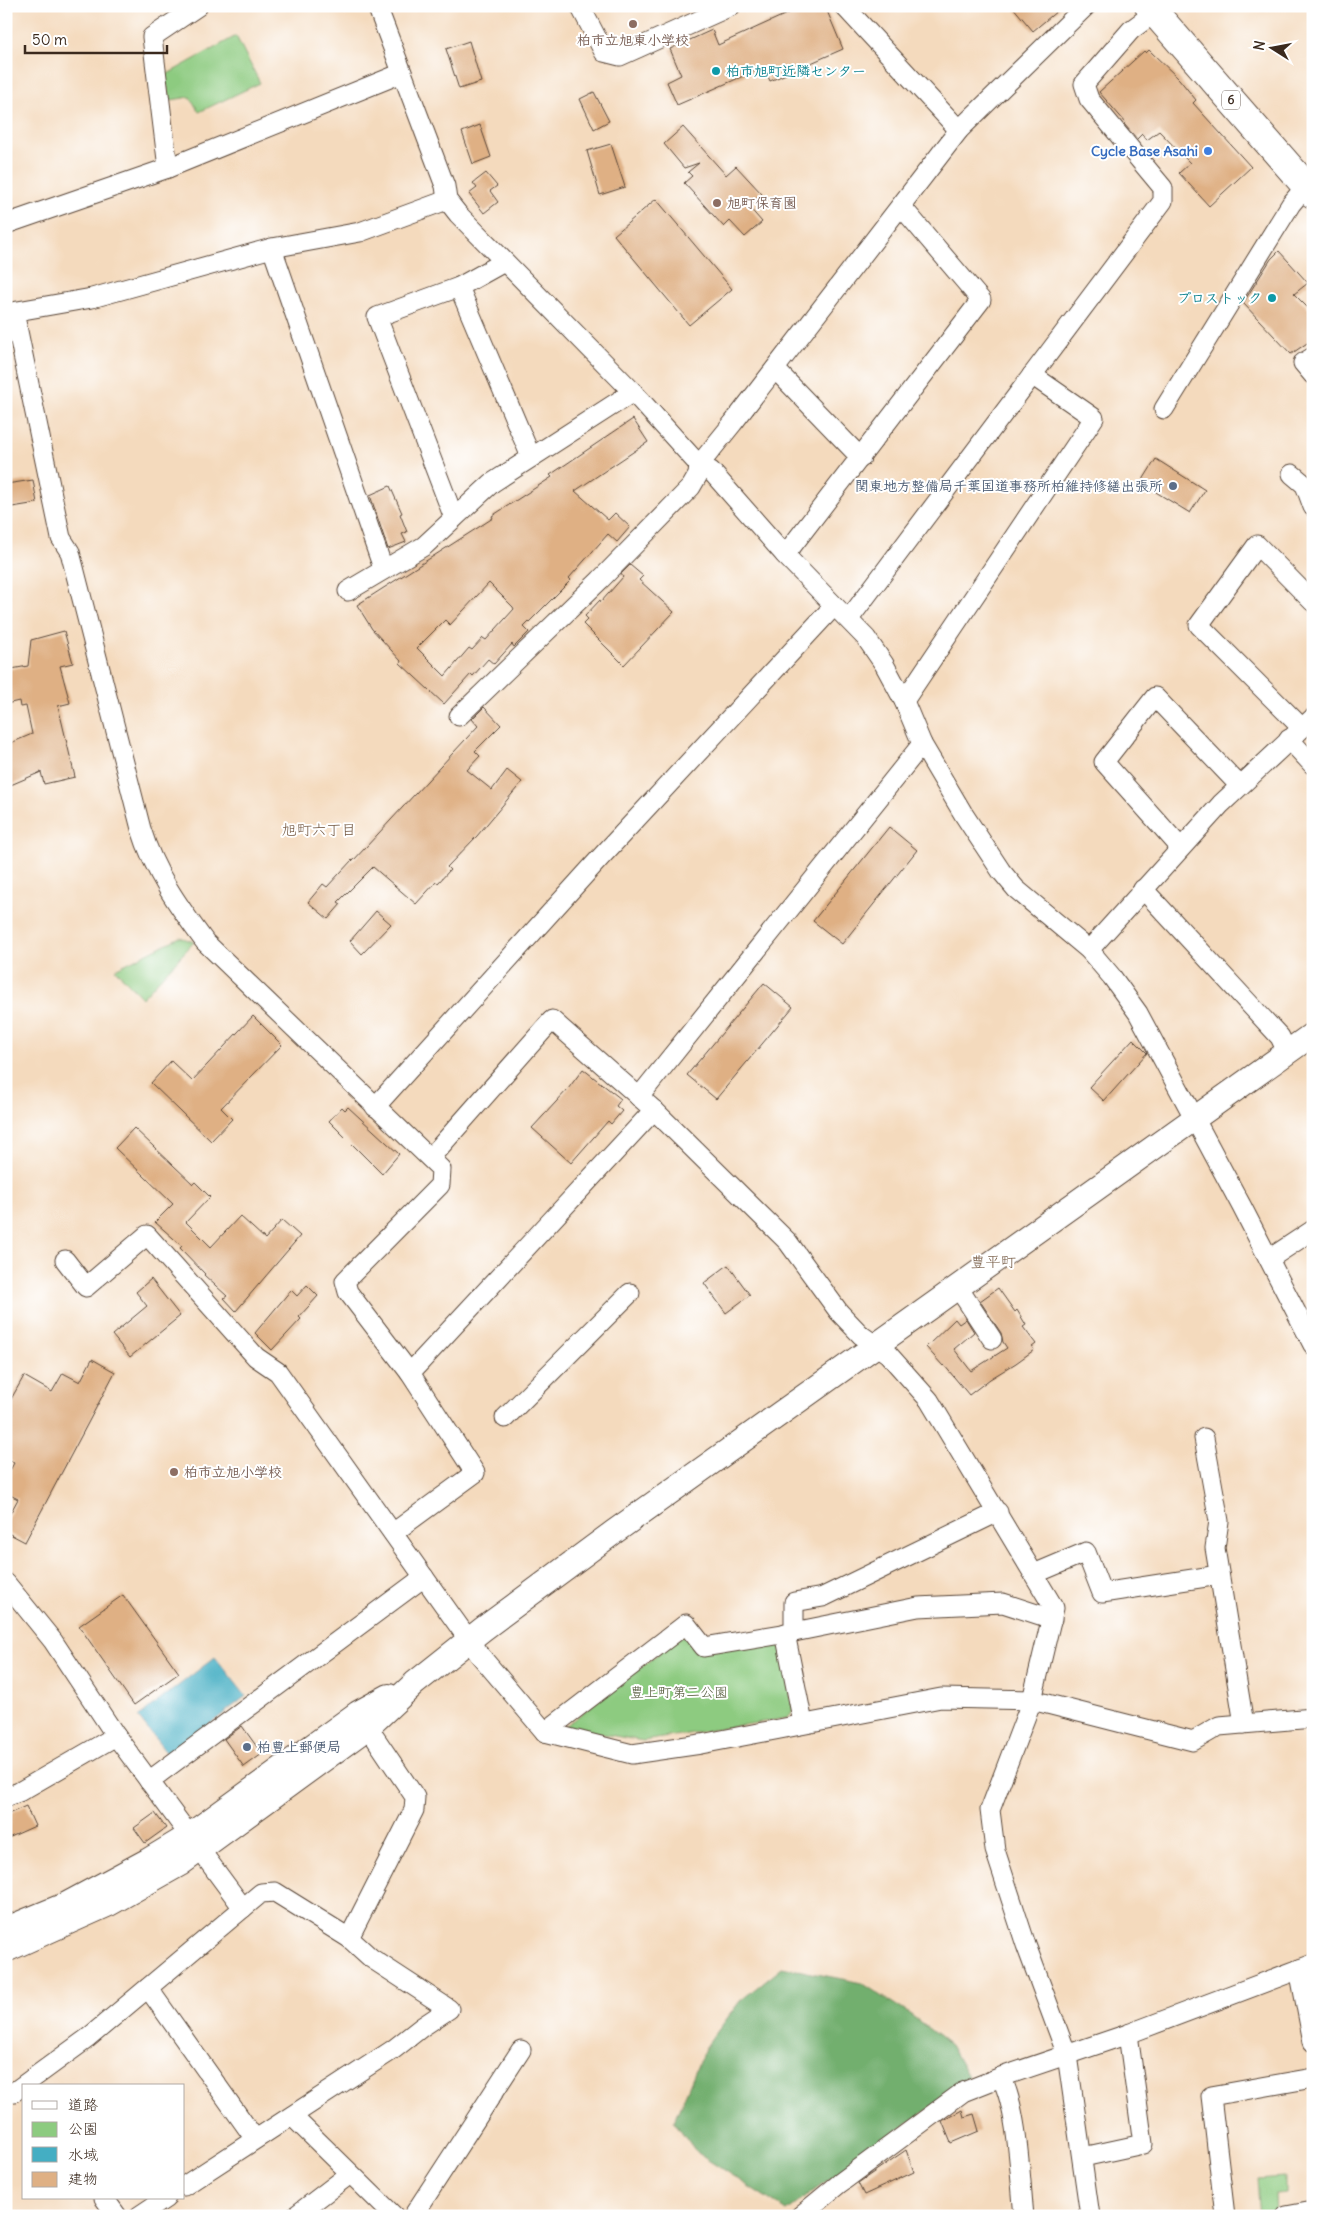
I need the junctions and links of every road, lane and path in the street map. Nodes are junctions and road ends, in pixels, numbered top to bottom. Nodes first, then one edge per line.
1 (198, 6) edge
2 (377, 6) edge
3 (580, 6) edge
4 (731, 6) edge
5 (844, 6) edge
6 (1086, 6) edge
7 (1152, 9) edge
8 (402, 73) junction
9 (959, 130) junction
10 (168, 168) junction
11 (1309, 190) edge
12 (447, 200) junction
13 (901, 206) junction
14 (6, 224) edge
15 (272, 248) junction
16 (504, 262) junction
17 (459, 287) junction
18 (10, 312) edge
19 (1313, 357) edge
20 (775, 369) junction
21 (1032, 375) junction
22 (1313, 375) edge
23 (633, 392) junction
24 (1164, 409) dead end
25 (531, 457) junction
26 (861, 458) junction
27 (699, 465) junction
28 (1292, 474) dead end
29 (1313, 507) edge
30 (454, 518) junction
31 (785, 555) junction
32 (383, 568) junction
33 (348, 590) dead end
34 (1313, 602) edge
35 (834, 606) junction
36 (849, 619) junction
37 (904, 701) junction
38 (459, 716) dead end
39 (1301, 728) edge
40 (922, 744) junction
41 (1313, 765) edge
42 (1239, 785) junction
43 (1180, 847) junction
44 (1143, 889) junction
45 (1089, 950) junction
46 (1313, 1034) edge
47 (1287, 1052) junction
48 (639, 1097) junction
49 (375, 1107) junction
50 (654, 1110) junction
51 (1193, 1119) junction
52 (430, 1158) junction
53 (1313, 1230) edge
54 (1269, 1259) junction
55 (65, 1260) dead end
56 (957, 1286) junction
57 (630, 1293) dead end
58 (992, 1339) dead end
59 (876, 1345) junction
60 (1313, 1345) edge
61 (410, 1372) junction
62 (505, 1418) dead end
63 (1204, 1438) dead end
64 (998, 1512) junction
65 (393, 1533) junction
66 (1034, 1574) junction
67 (1219, 1575) junction
68 (424, 1577) junction
69 (6, 1583) edge
70 (1052, 1619) junction
71 (790, 1633) junction
72 (470, 1641) junction
73 (1032, 1700) junction
74 (1313, 1718) edge
75 (363, 1720) junction
76 (803, 1723) junction
77 (1244, 1724) junction
78 (545, 1732) junction
79 (116, 1736) junction
80 (149, 1781) junction
81 (6, 1797) edge
82 (195, 1842) junction
83 (243, 1908) junction
84 (6, 1929) edge
85 (349, 1938) junction
86 (6, 1950) edge
87 (1306, 1967) edge
88 (148, 1988) junction
89 (1128, 2034) junction
90 (1313, 2042) edge
91 (521, 2050) dead end
92 (1067, 2054) junction
93 (1001, 2077) junction
94 (1313, 2078) edge
95 (25, 2084) edge
96 (292, 2116) junction
97 (255, 2139) junction
98 (1083, 2157) junction
99 (350, 2174) junction
100 (185, 2185) edge
101 (105, 2200) edge
102 (163, 2200) edge
103 (1313, 2212) edge
104 (117, 2216) edge
105 (139, 2216) edge
106 (295, 2216) edge
107 (394, 2216) edge
108 (413, 2216) edge
109 (800, 2216) edge
110 (1024, 2216) edge
111 (1090, 2216) edge
112 (1225, 2216) edge
113 (1286, 2216) edge

1 - 10 street
2 - 8 street
3 - 4 street
5 - 9 street
6 - 9 street
7 - 11 highway, 6
7 - 21 street
8 - 10 street
8 - 12 street
9 - 13 street
10 - 14 street
11 - 24 street
12 - 15 street
12 - 16 street
13 - 20 street
13 - 26 street
15 - 18 street
15 - 32 street
16 - 17 street
16 - 23 street
17 - 25 street
17 - 30 street
18 - 49 street
19 - 22 street
20 - 26 street
20 - 27 street
21 - 36 street
21 - 37 street
23 - 25 street
23 - 27 street
25 - 30 street
26 - 31 street
27 - 31 street
27 - 38 street
28 - 29 street
30 - 32 street
31 - 35 street
32 - 33 street
34 - 39 street
35 - 36 street
35 - 49 street
36 - 37 street
37 - 40 street
39 - 41 street
39 - 42 street
40 - 45 street
40 - 48 street
42 - 43 street
42 - 43 street
43 - 44 street
44 - 45 street
44 - 47 street
45 - 51 street
46 - 47 street
47 - 51 street
48 - 50 street
48 - 52 street
49 - 52 street
50 - 59 street
50 - 61 street
51 - 54 street
51 - 56 street
52 - 61 street
53 - 54 street
54 - 60 street
55 - 65 street
56 - 58 street
56 - 59 street
57 - 62 street
59 - 64 street
59 - 72 street
61 - 65 street
63 - 67 street
64 - 66 street
64 - 71 street
65 - 68 street
66 - 67 street
66 - 70 street
67 - 77 street
68 - 72 street
68 - 80 street
69 - 79 street
70 - 71 street
70 - 73 street
71 - 76 street
71 - 78 street
72 - 75 street
72 - 78 street
73 - 76 street
73 - 77 street
73 - 92 street
74 - 77 street
75 - 82 street
75 - 85 street
76 - 78 street
79 - 80 street
79 - 81 street
80 - 82 street
82 - 83 street
82 - 84 street
82 - 86 street
83 - 85 street
83 - 88 street
85 - 96 street
87 - 89 street
87 - 90 street
88 - 95 street
88 - 97 street
89 - 92 street
89 - 98 street
91 - 108 street
92 - 93 street
92 - 98 street
93 - 109 street
93 - 110 street
94 - 112 street
96 - 97 street
96 - 99 street
97 - 100 street
98 - 111 street
99 - 106 street
99 - 107 street
101 - 104 street
102 - 105 street
103 - 113 street

